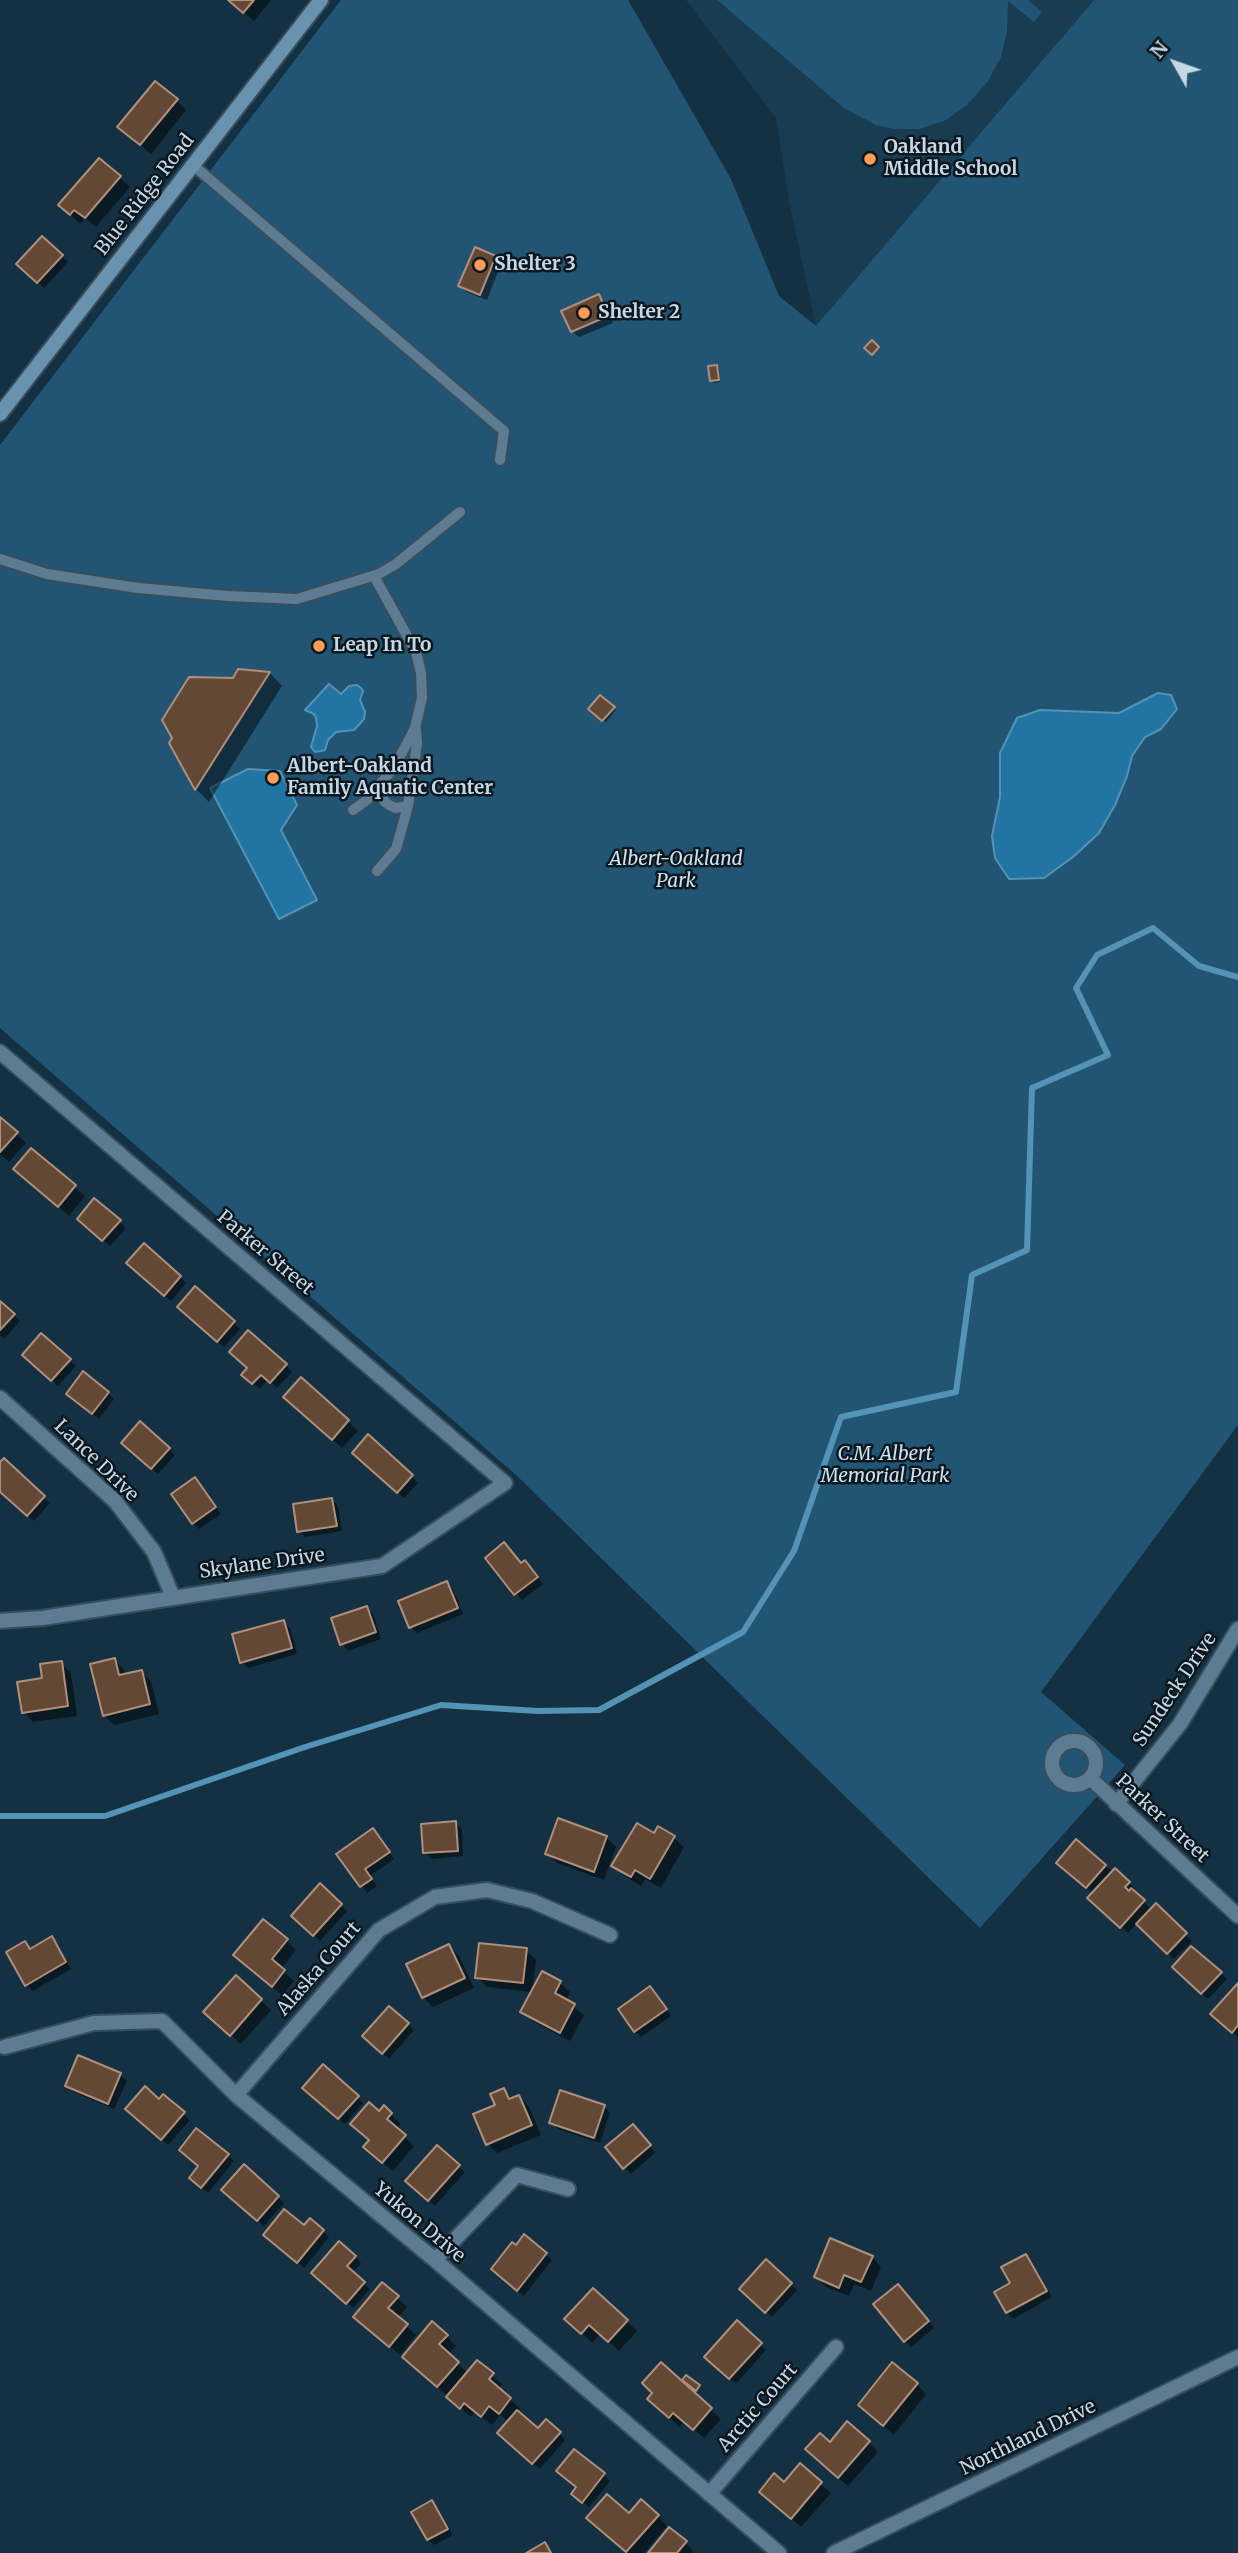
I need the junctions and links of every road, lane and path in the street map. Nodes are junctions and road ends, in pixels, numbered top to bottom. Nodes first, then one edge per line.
1 (321, 0) edge
2 (193, 165) junction
3 (0, 414) edge
4 (500, 460) dead end
5 (460, 512) dead end
6 (0, 559) edge
7 (374, 576) junction
8 (415, 728) junction
9 (376, 789) junction
10 (408, 806) junction
11 (353, 810) dead end
12 (377, 871) dead end
13 (0, 1052) edge
14 (0, 1398) edge
15 (505, 1483) joint
16 (173, 1597) junction
17 (0, 1621) edge
18 (1238, 1629) edge
19 (1090, 1778) dead end
20 (1116, 1804) junction
21 (1238, 1916) edge
22 (610, 1935) dead end
23 (4, 2047) dead end
24 (236, 2095) junction
25 (568, 2189) dead end
26 (435, 2260) junction
27 (836, 2347) dead end
28 (1238, 2357) edge
29 (709, 2494) junction
30 (779, 2553) edge
31 (834, 2553) edge

1 - 2 street, Blue Ridge Road
2 - 3 street, Blue Ridge Road
2 - 4 lane
5 - 7 lane
6 - 7 lane
7 - 8 lane
8 - 9 lane
8 - 10 lane
9 - 10 lane
9 - 11 lane
10 - 12 lane
13 - 15 street, Parker Street
14 - 16 street, Lance Drive
15 - 16 street, Skylane Drive
16 - 17 street, Skylane Drive
18 - 20 street, Sundeck Drive
19 - 20 street, Parker Street
20 - 21 street, Parker Street
22 - 24 street, Alaska Court
23 - 24 street, Yukon Drive
24 - 26 street, Yukon Drive
25 - 26 street
26 - 29 street, Yukon Drive
27 - 29 street, Arctic Court
28 - 31 street, Northland Drive
29 - 30 street, Yukon Drive

